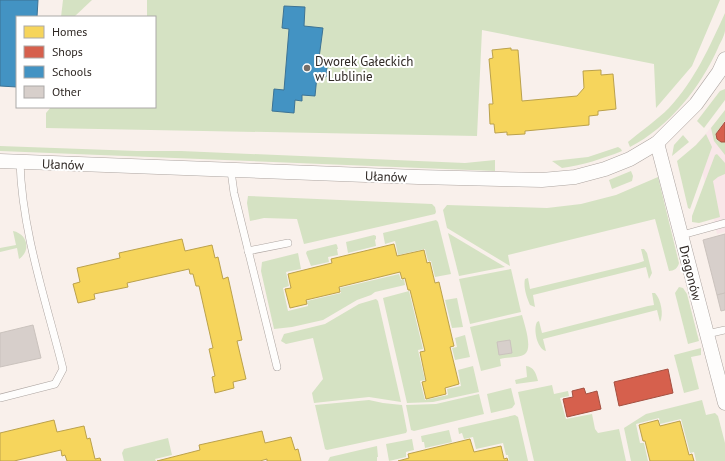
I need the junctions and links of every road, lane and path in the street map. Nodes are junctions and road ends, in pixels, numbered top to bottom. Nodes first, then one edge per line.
1 (723, 68) edge
2 (658, 143) junction
3 (0, 161) edge
4 (20, 162) junction
5 (231, 171) junction
6 (725, 223) edge
7 (682, 235) junction
8 (288, 243) dead end
9 (248, 251) junction
10 (725, 330) edge
11 (707, 334) junction
12 (277, 367) dead end
13 (0, 398) edge
14 (725, 403) edge

1 - 2 street, Ułanów
2 - 5 street, Ułanów
2 - 7 street, Dragonów
3 - 4 street, Ułanów
4 - 5 street, Ułanów
4 - 13 lane
5 - 9 lane
6 - 7 lane
7 - 11 street, Dragonów
8 - 9 lane
9 - 12 lane
10 - 11 lane
11 - 14 street, Dragonów

